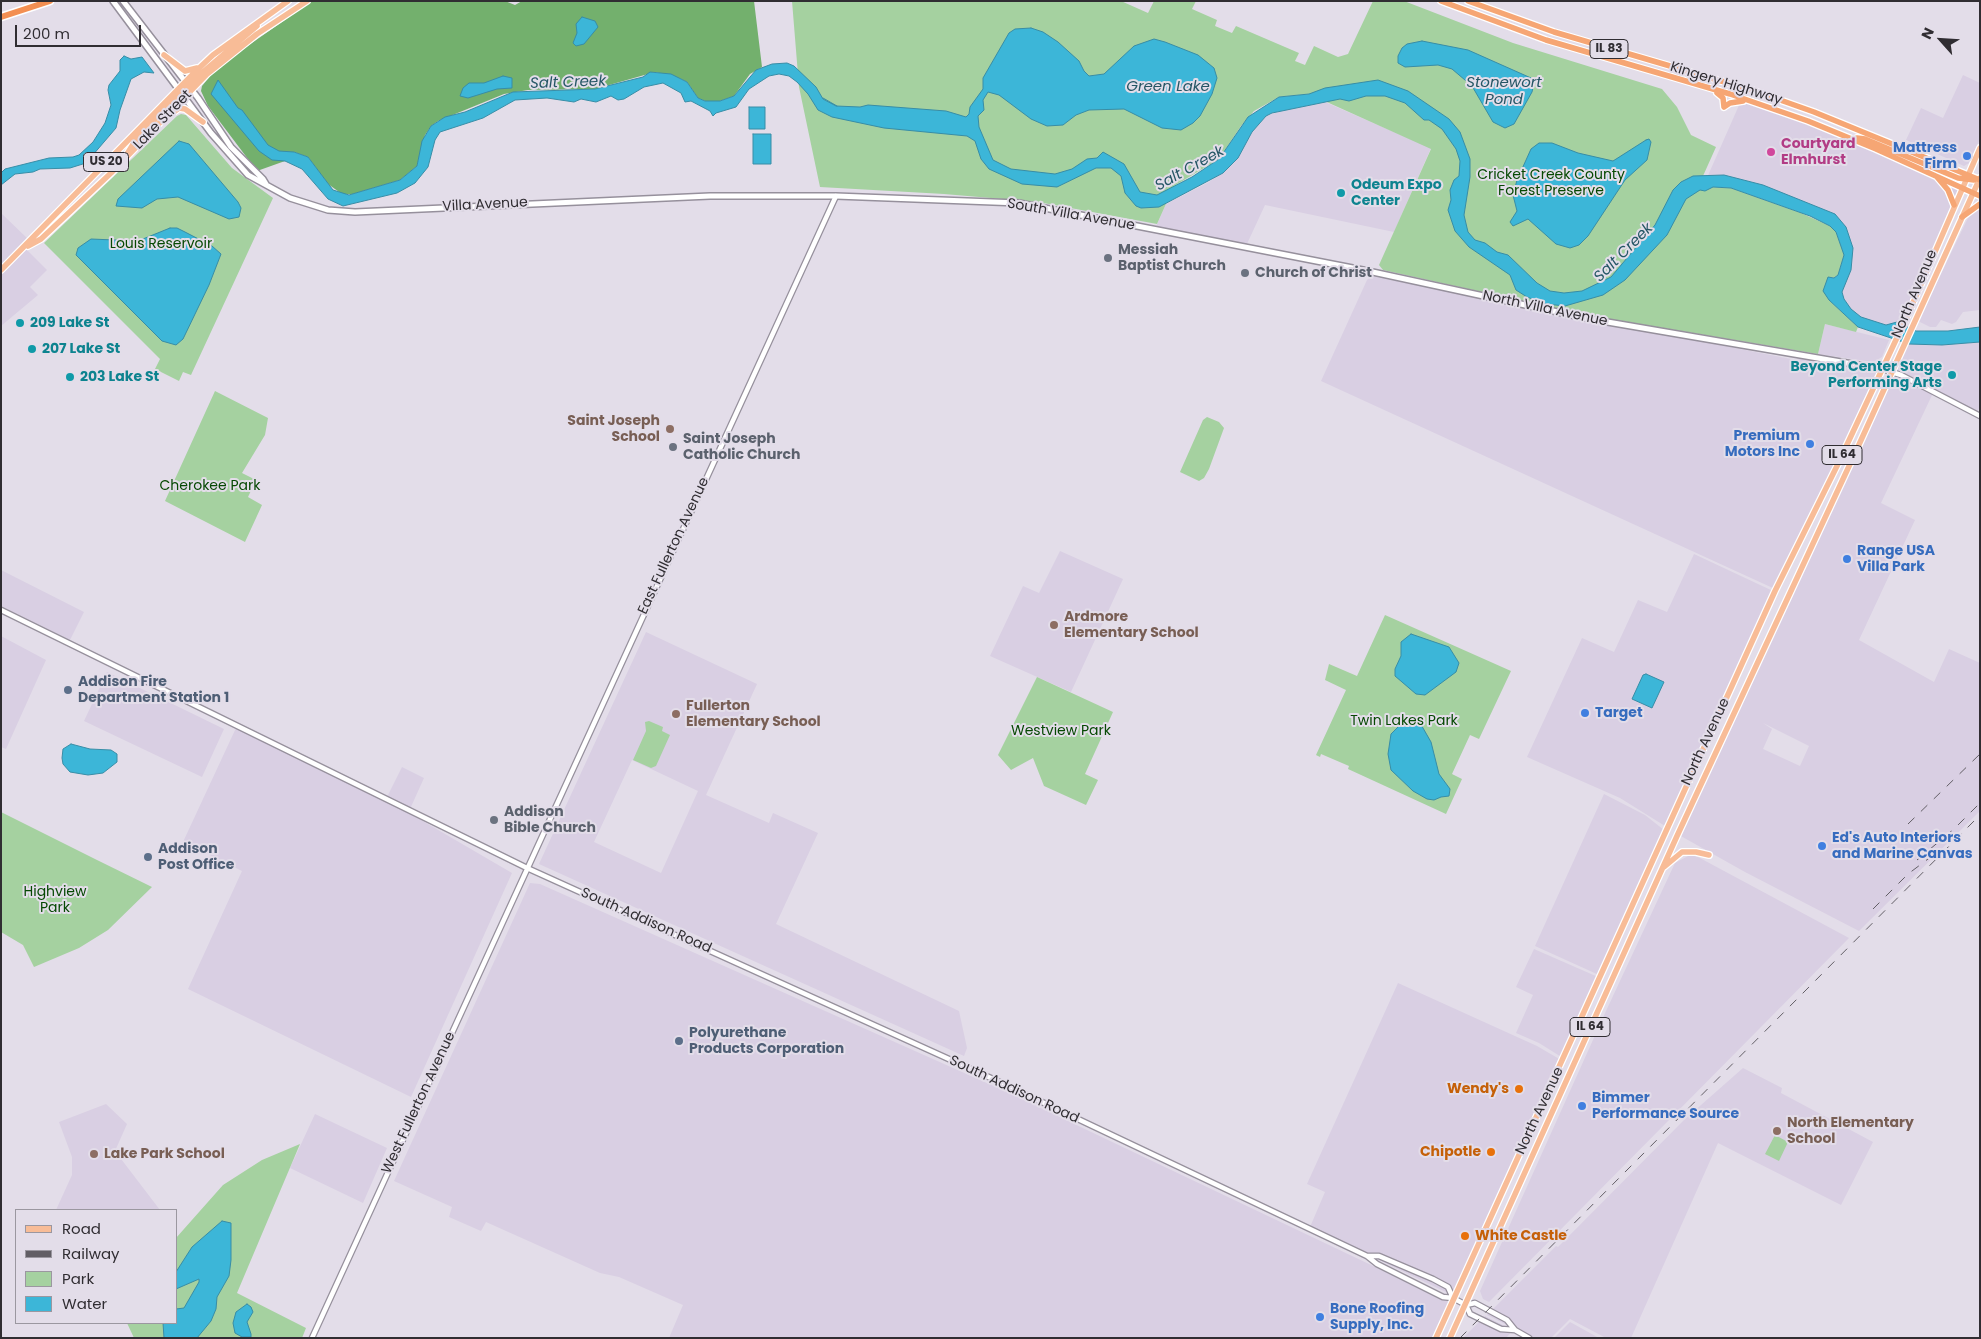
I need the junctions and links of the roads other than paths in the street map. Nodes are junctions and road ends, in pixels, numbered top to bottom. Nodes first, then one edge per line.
1 (50, 1) edge
2 (113, 1) edge
3 (123, 1) edge
4 (288, 1) edge
5 (307, 1) edge
6 (1440, 1) edge
7 (1468, 1) edge
8 (1, 17) edge
9 (263, 18) junction
10 (164, 55) junction
11 (201, 66) junction
12 (186, 84) junction
13 (1706, 87) junction
14 (180, 90) junction
15 (1749, 101) junction
16 (164, 120) junction
17 (203, 122) junction
18 (1850, 138) junction
19 (1980, 148) edge
20 (126, 158) junction
21 (1936, 176) junction
22 (1967, 177) junction
23 (1979, 180) edge
24 (266, 184) junction
25 (1961, 188) junction
26 (1972, 193) junction
27 (710, 196) joint
28 (836, 196) junction
29 (1980, 196) edge
30 (1980, 204) edge
31 (1954, 205) junction
32 (1962, 217) junction
33 (26, 247) junction
34 (1, 270) edge
35 (1368, 271) joint
36 (1882, 369) junction
37 (1891, 372) junction
38 (1980, 416) edge
39 (1, 610) edge
40 (1709, 855) dead end
41 (526, 868) junction
42 (1662, 869) junction
43 (1367, 1256) junction
44 (1453, 1298) junction
45 (1466, 1304) junction
46 (1514, 1330) junction
47 (312, 1338) edge
48 (1436, 1338) edge
49 (1450, 1338) edge
50 (1529, 1338) edge

1 - 8 highway
2 - 14 main road, Villa Avenue
3 - 10 main road, Villa Avenue
4 - 9 main road, Lake Street / US 20
5 - 12 main road, Lake Street / US 20
6 - 13 highway, IL 83
7 - 22 highway, Kingery Highway / IL 83
9 - 11 main road, Lake Street / US 20
9 - 12 main road
10 - 11 main road
10 - 12 main road, Villa Avenue
11 - 12 main road, Lake Street / US 20
12 - 14 main road, Lake Street / US 20
12 - 14 main road, Lake Street / US 20
12 - 24 main road, Villa Avenue
13 - 15 highway, IL 83
13 - 15 highway
14 - 16 main road, Lake Street / US 20
14 - 17 main road, Villa Avenue
14 - 20 main road
14 - 33 main road, Lake Street / US 20
15 - 18 highway, IL 83
16 - 17 main road
16 - 20 main road, Lake Street / US 20
17 - 24 main road, Villa Avenue
18 - 21 highway, IL 83
18 - 22 highway
19 - 22 main road, North Avenue / IL 64
20 - 33 main road, Lake Street / US 20
21 - 25 highway, IL 83
21 - 31 highway
22 - 23 highway, Kingery Highway / IL 83
22 - 25 main road, North Avenue / IL 64
23 - 26 main road, IL 64
24 - 27 main road, Villa Avenue
25 - 26 highway, IL 83
25 - 31 main road, North Avenue / IL 64
26 - 29 highway, IL 83
26 - 32 main road, IL 64
27 - 28 main road, South Villa Avenue
28 - 35 main road, South Villa Avenue
28 - 41 street, East Fullerton Avenue
30 - 32 highway
31 - 36 main road, North Avenue / IL 64
32 - 37 main road, IL 64
33 - 34 main road, Lake Street / US 20
35 - 36 main road, North Villa Avenue
36 - 37 street
36 - 44 main road, North Avenue / IL 64
37 - 38 street
37 - 42 main road, North Avenue / IL 64
39 - 41 street, South Addison Road
40 - 42 main road
41 - 43 street, South Addison Road
41 - 47 street, West Fullerton Avenue
42 - 45 main road, North Avenue / IL 64
43 - 44 street
43 - 44 street
44 - 45 street
44 - 48 main road, North Avenue / IL 64
45 - 46 street
45 - 46 street
45 - 49 main road, North Avenue / IL 64
46 - 50 street

